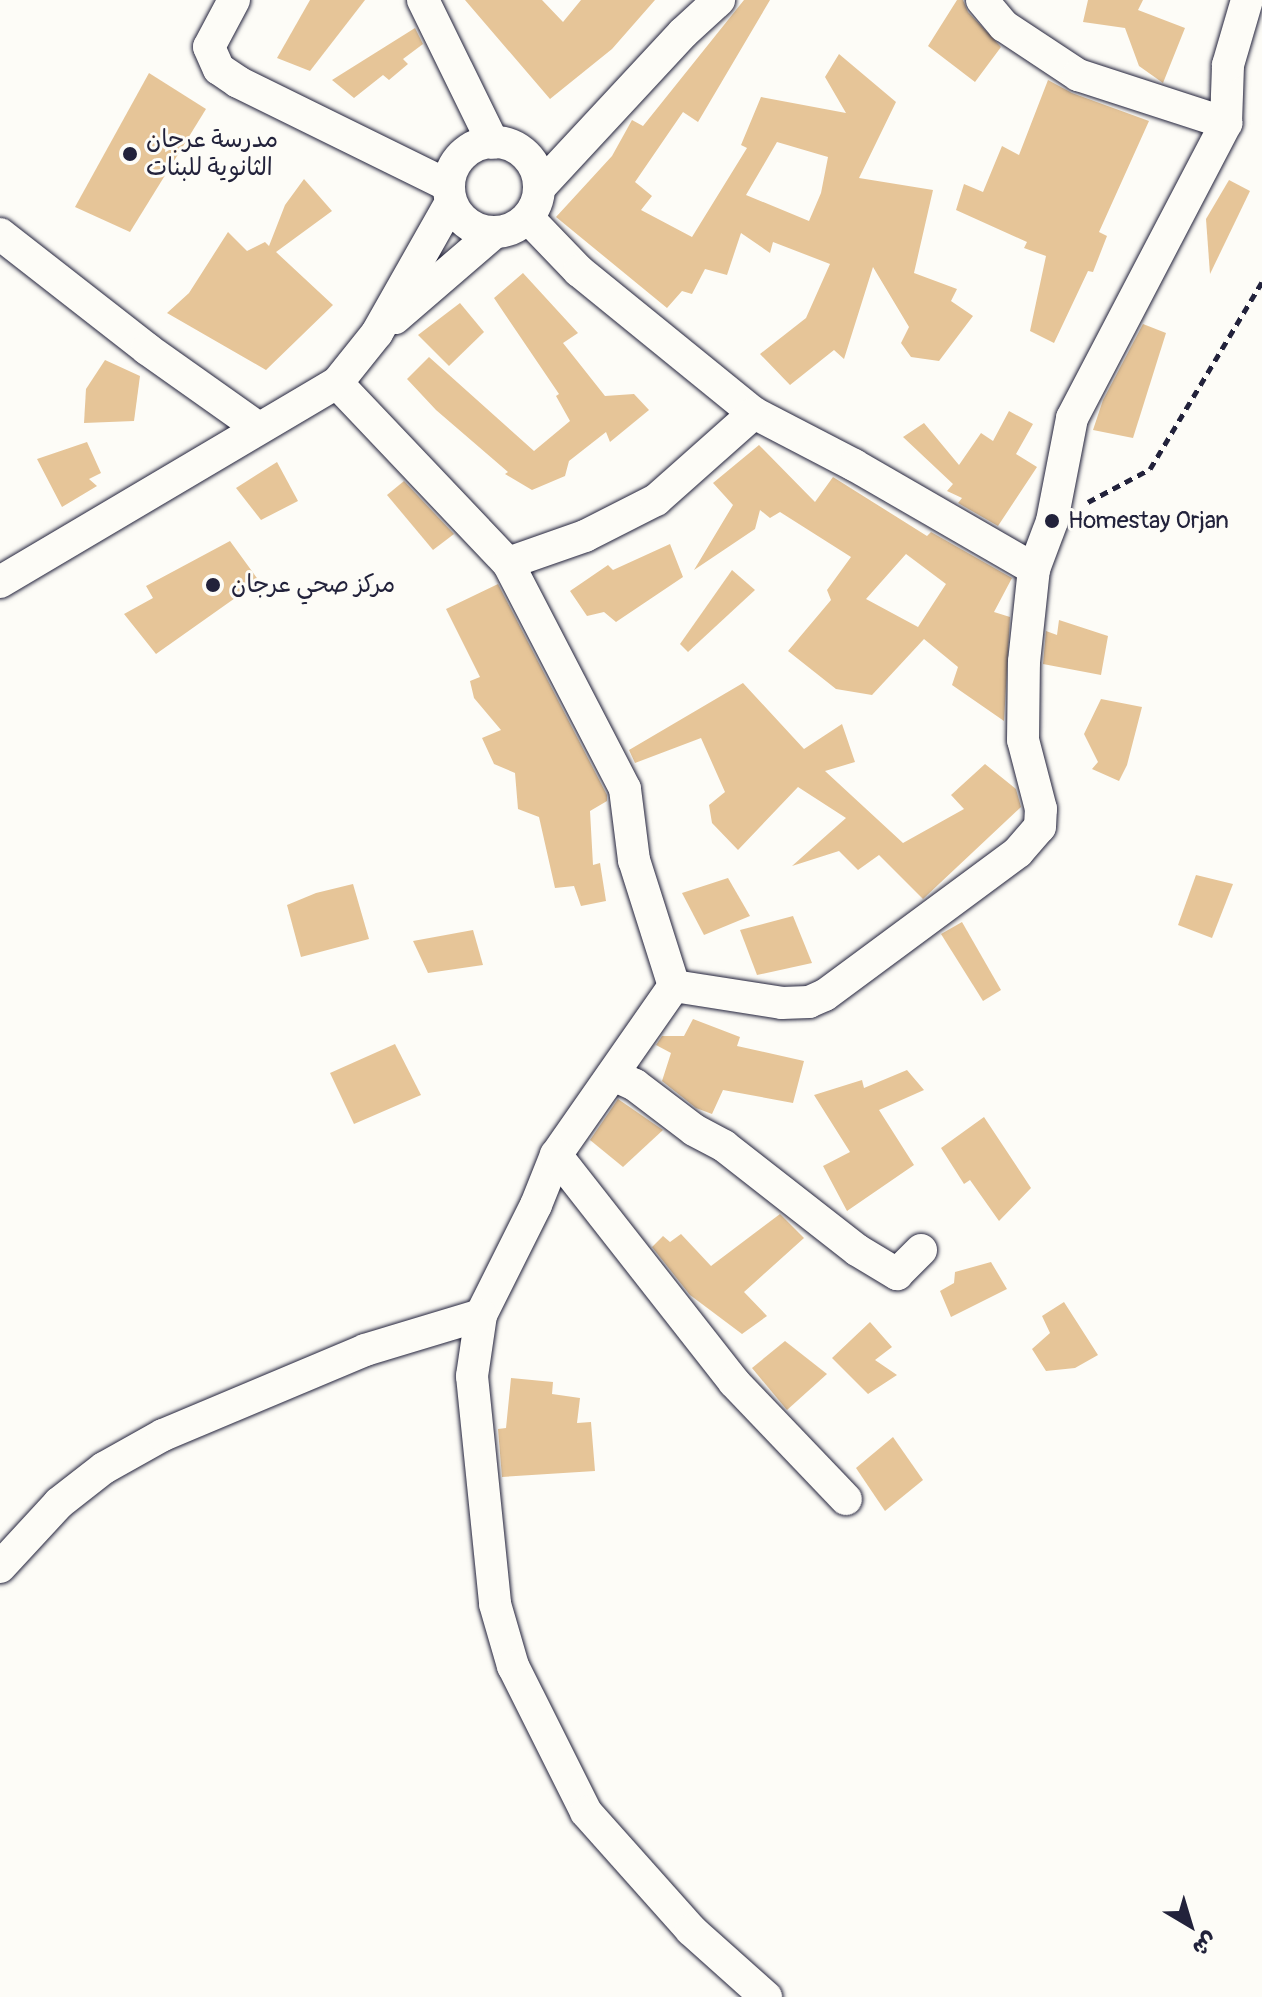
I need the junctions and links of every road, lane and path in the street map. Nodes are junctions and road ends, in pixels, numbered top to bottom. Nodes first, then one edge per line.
1 (234, 0) edge
2 (423, 0) edge
3 (719, 0) edge
4 (982, 0) edge
5 (1247, 0) edge
6 (1226, 123) junction
7 (493, 143) junction
8 (450, 194) junction
9 (534, 203) junction
10 (495, 232) junction
11 (0, 234) edge
12 (1262, 282) edge
13 (377, 333) junction
14 (337, 383) junction
15 (754, 413) junction
16 (257, 427) junction
17 (1052, 521) junction
18 (508, 563) junction
19 (1034, 569) junction
20 (0, 582) edge
21 (674, 986) junction
22 (613, 1075) junction
23 (556, 1155) junction
24 (921, 1250) dead end
25 (481, 1315) junction
26 (846, 1499) dead end
27 (0, 1567) edge
28 (766, 1997) edge

1 - 8 street
2 - 7 street
3 - 9 street
4 - 6 street
5 - 6 street
6 - 17 street
7 - 8 street
7 - 9 street
8 - 10 street
8 - 13 street
9 - 10 street
9 - 15 street
10 - 13 street
11 - 16 street
12 - 17 path
13 - 14 street
14 - 16 street
14 - 18 street
15 - 18 street
15 - 19 street
16 - 20 street
17 - 19 street
18 - 21 street
19 - 21 street
21 - 22 street
22 - 23 street
22 - 24 street
23 - 25 street
23 - 26 street
25 - 27 street
25 - 28 street

